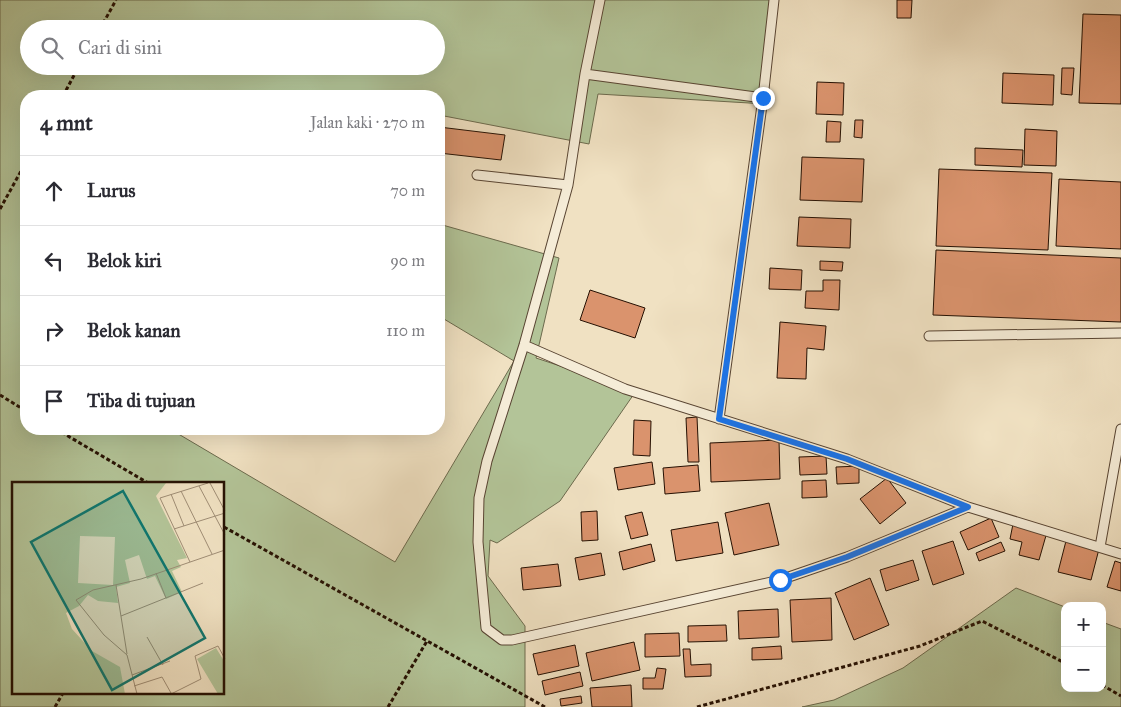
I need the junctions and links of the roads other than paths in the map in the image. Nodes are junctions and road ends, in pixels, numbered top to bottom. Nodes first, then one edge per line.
1 (600, 0) edge
2 (774, 0) edge
3 (585, 74) junction
4 (763, 98) junction
5 (477, 175) dead end
6 (568, 184) junction
7 (1121, 333) edge
8 (929, 336) dead end
9 (524, 345) junction
10 (719, 419) junction
11 (1121, 430) edge
12 (968, 507) junction
13 (1100, 547) junction
14 (1121, 554) edge

1 - 3 lane
2 - 4 lane
3 - 4 lane
3 - 6 lane
4 - 10 lane
5 - 6 lane
6 - 9 lane
7 - 8 lane
9 - 10 lane
9 - 12 lane
10 - 12 lane
11 - 13 lane
12 - 13 lane
13 - 14 lane

